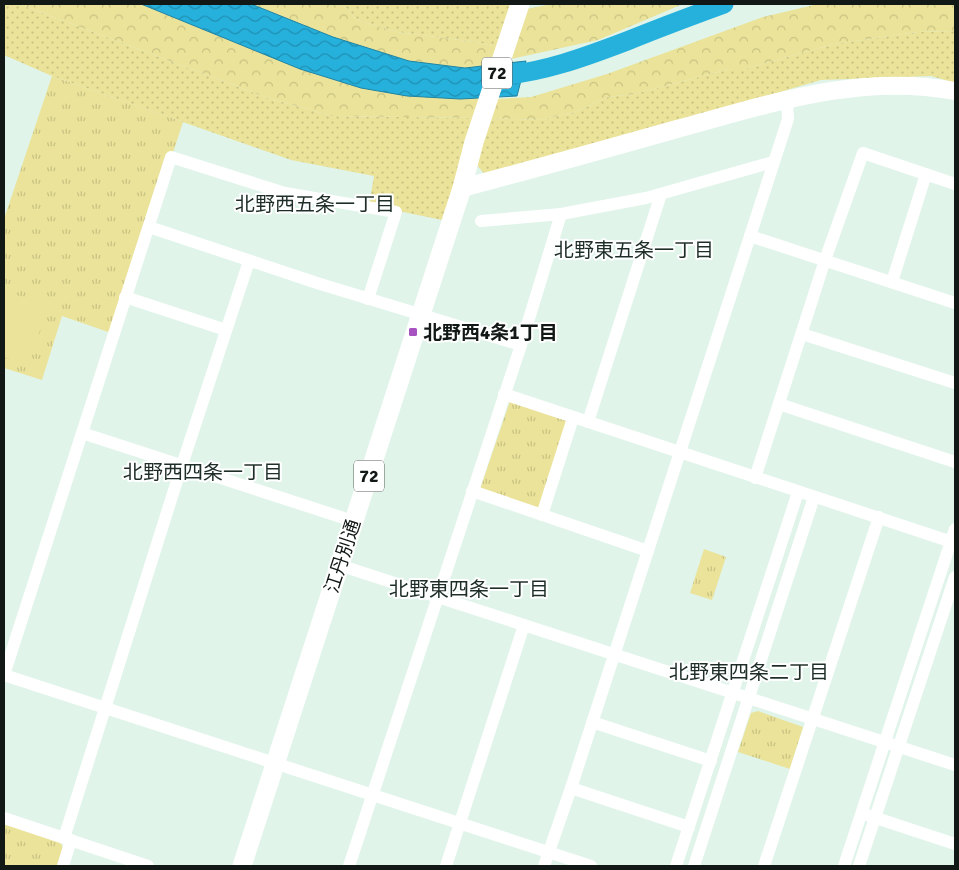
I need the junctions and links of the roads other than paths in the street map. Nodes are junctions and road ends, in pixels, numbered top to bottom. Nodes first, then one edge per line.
1 (520, 4) edge
2 (955, 91) edge
3 (786, 101) junction
4 (773, 162) junction
5 (926, 174) junction
6 (955, 184) edge
7 (462, 188) junction
8 (661, 194) junction
9 (561, 214) junction
10 (481, 221) dead end
11 (149, 227) junction
12 (750, 236) junction
13 (825, 260) junction
14 (249, 261) junction
15 (892, 282) junction
16 (125, 297) junction
17 (368, 299) junction
18 (955, 304) edge
19 (421, 315) junction
20 (226, 330) junction
21 (802, 334) junction
22 (520, 345) junction
23 (955, 383) edge
24 (504, 394) junction
25 (779, 404) junction
26 (573, 418) junction
27 (588, 422) junction
28 (82, 433) junction
29 (681, 454) junction
30 (955, 462) edge
31 (182, 465) junction
32 (755, 478) junction
33 (472, 490) junction
34 (798, 492) junction
35 (814, 497) junction
36 (542, 515) junction
37 (879, 517) junction
38 (354, 522) junction
39 (955, 529) edge
40 (953, 542) edge
41 (648, 551) junction
42 (339, 565) junction
43 (955, 577) edge
44 (438, 597) junction
45 (524, 625) junction
46 (614, 654) junction
47 (4, 675) edge
48 (734, 692) junction
49 (748, 697) junction
50 (104, 708) junction
51 (813, 718) junction
52 (592, 722) junction
53 (885, 742) junction
54 (898, 746) junction
55 (711, 761) junction
56 (275, 764) junction
57 (955, 765) edge
58 (571, 788) junction
59 (372, 795) junction
60 (862, 813) junction
61 (4, 818) edge
62 (875, 818) junction
63 (460, 823) junction
64 (689, 827) junction
65 (68, 839) junction
66 (955, 844) edge
67 (548, 852) junction
68 (133, 864) edge
69 (63, 866) edge
70 (148, 866) edge
71 (242, 866) edge
72 (349, 866) edge
73 (446, 866) edge
74 (544, 866) edge
75 (591, 866) edge
76 (676, 866) edge
77 (694, 866) edge
78 (764, 866) edge
79 (844, 866) edge
80 (859, 866) edge

1 - 7 main road, 72
2 - 3 street
3 - 4 street
3 - 7 street
4 - 8 street
4 - 12 street
5 - 6 street
5 - 13 street
5 - 15 street
7 - 19 main road, 江丹別通 / 72
8 - 9 street
8 - 27 street
9 - 10 street
9 - 22 street
11 - 14 street
11 - 16 street
11 - 17 street
12 - 13 street
12 - 29 street
13 - 15 street
13 - 21 street
14 - 17 street
14 - 20 street
15 - 18 street
16 - 20 street
16 - 28 street
17 - 19 street
19 - 22 street
19 - 38 main road, 江丹別通 / 72
20 - 31 street
21 - 23 street
21 - 25 street
22 - 24 street
24 - 26 street
24 - 33 street
25 - 30 street
25 - 32 street
26 - 27 street
26 - 36 street
27 - 29 street
28 - 31 street
28 - 47 street
29 - 32 street
29 - 41 street
31 - 38 street
31 - 50 street
32 - 34 street
33 - 36 street
33 - 44 street
34 - 35 street
34 - 48 street
35 - 37 street
35 - 49 street
36 - 41 street
37 - 40 street
37 - 51 street
38 - 42 main road, 江丹別通 / 72
39 - 40 street
40 - 53 street
41 - 46 street
42 - 44 street
42 - 56 main road, 江丹別通 / 72
43 - 54 street
44 - 45 street
44 - 59 street
45 - 46 street
45 - 63 street
46 - 48 street
46 - 52 street
47 - 50 street
48 - 49 street
48 - 55 street
49 - 51 street
49 - 77 street
50 - 56 street
50 - 65 street
51 - 53 street
51 - 78 street
52 - 55 street
52 - 58 street
53 - 54 street
53 - 60 street
54 - 57 street
54 - 62 street
55 - 64 street
56 - 59 street
56 - 71 main road, 江丹別通 / 72
58 - 64 street
58 - 67 street
59 - 63 street
59 - 72 street
60 - 62 street
60 - 79 street
61 - 65 street
62 - 66 street
62 - 80 street
63 - 67 street
63 - 73 street
64 - 76 street
65 - 68 street
65 - 69 street
67 - 74 street
67 - 75 street
68 - 70 street

